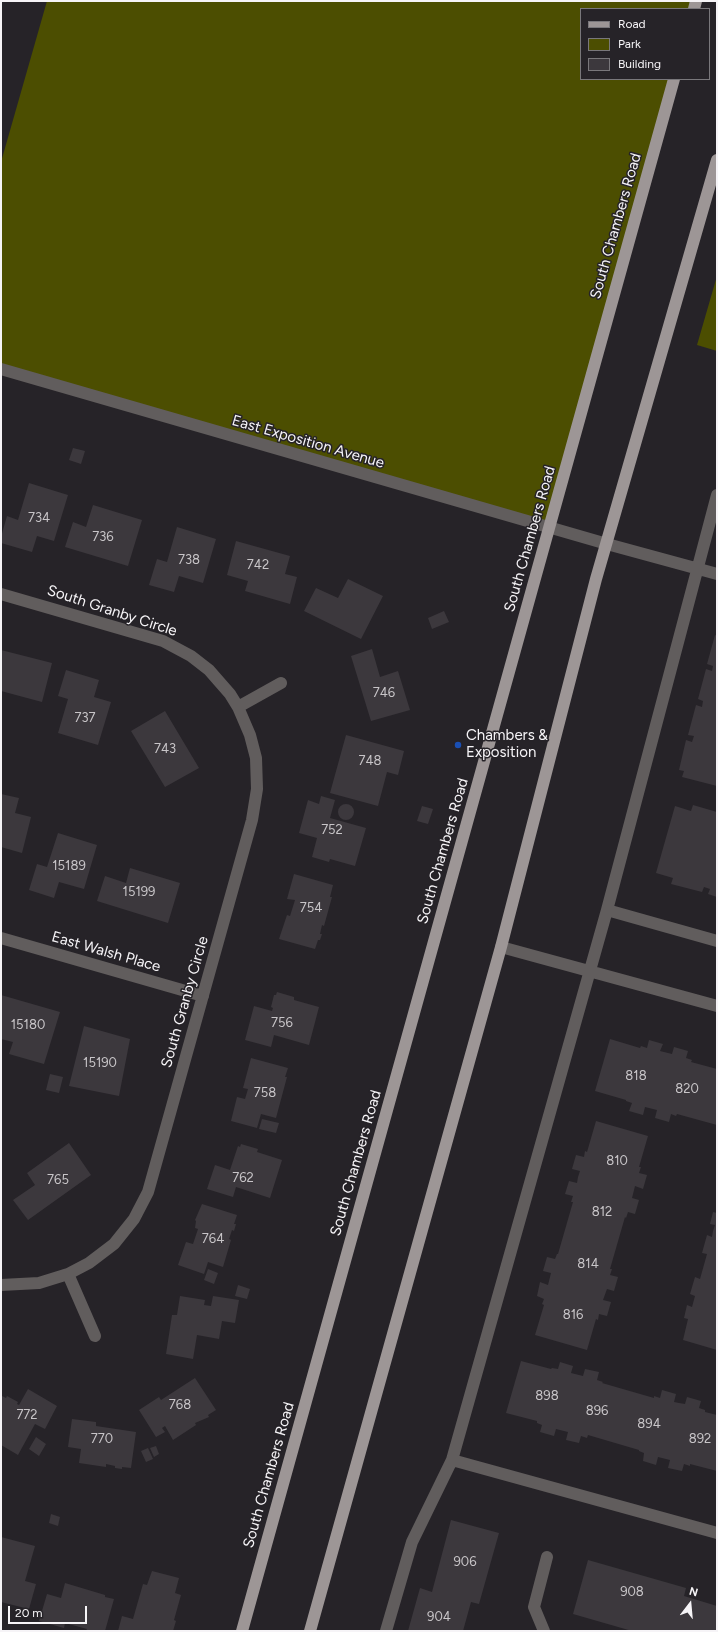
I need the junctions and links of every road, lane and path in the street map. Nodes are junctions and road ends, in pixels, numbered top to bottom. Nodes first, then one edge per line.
1 (674, 80) edge
2 (717, 160) edge
3 (1, 369) edge
4 (717, 495) edge
5 (549, 528) junction
6 (607, 544) junction
7 (696, 569) junction
8 (717, 574) edge
9 (1, 594) edge
10 (281, 683) dead end
11 (238, 707) junction
12 (607, 910) junction
13 (1, 938) edge
14 (717, 941) edge
15 (502, 947) junction
16 (589, 972) junction
17 (203, 996) junction
18 (717, 1006) edge
19 (68, 1274) junction
20 (1, 1285) edge
21 (95, 1336) dead end
22 (452, 1460) junction
23 (717, 1533) edge
24 (547, 1557) dead end
25 (242, 1631) edge
26 (310, 1631) edge
27 (386, 1631) edge
28 (544, 1631) edge

1 - 5 main road, South Chambers Road
2 - 6 main road
3 - 5 street, East Exposition Avenue
4 - 7 street
5 - 6 street, East Exposition Avenue
5 - 25 main road, South Chambers Road
6 - 7 street, East Exposition Avenue
6 - 15 main road
7 - 8 street, East Exposition Avenue
7 - 12 street
9 - 11 street, South Granby Circle
10 - 11 street
11 - 17 street, South Granby Circle
12 - 14 street
12 - 16 street
13 - 17 street, East Walsh Place
15 - 16 street
15 - 26 main road
16 - 18 street
16 - 22 street
17 - 19 street, South Granby Circle
19 - 20 street, South Granby Circle
19 - 21 street
22 - 23 street
22 - 27 street
24 - 28 street

